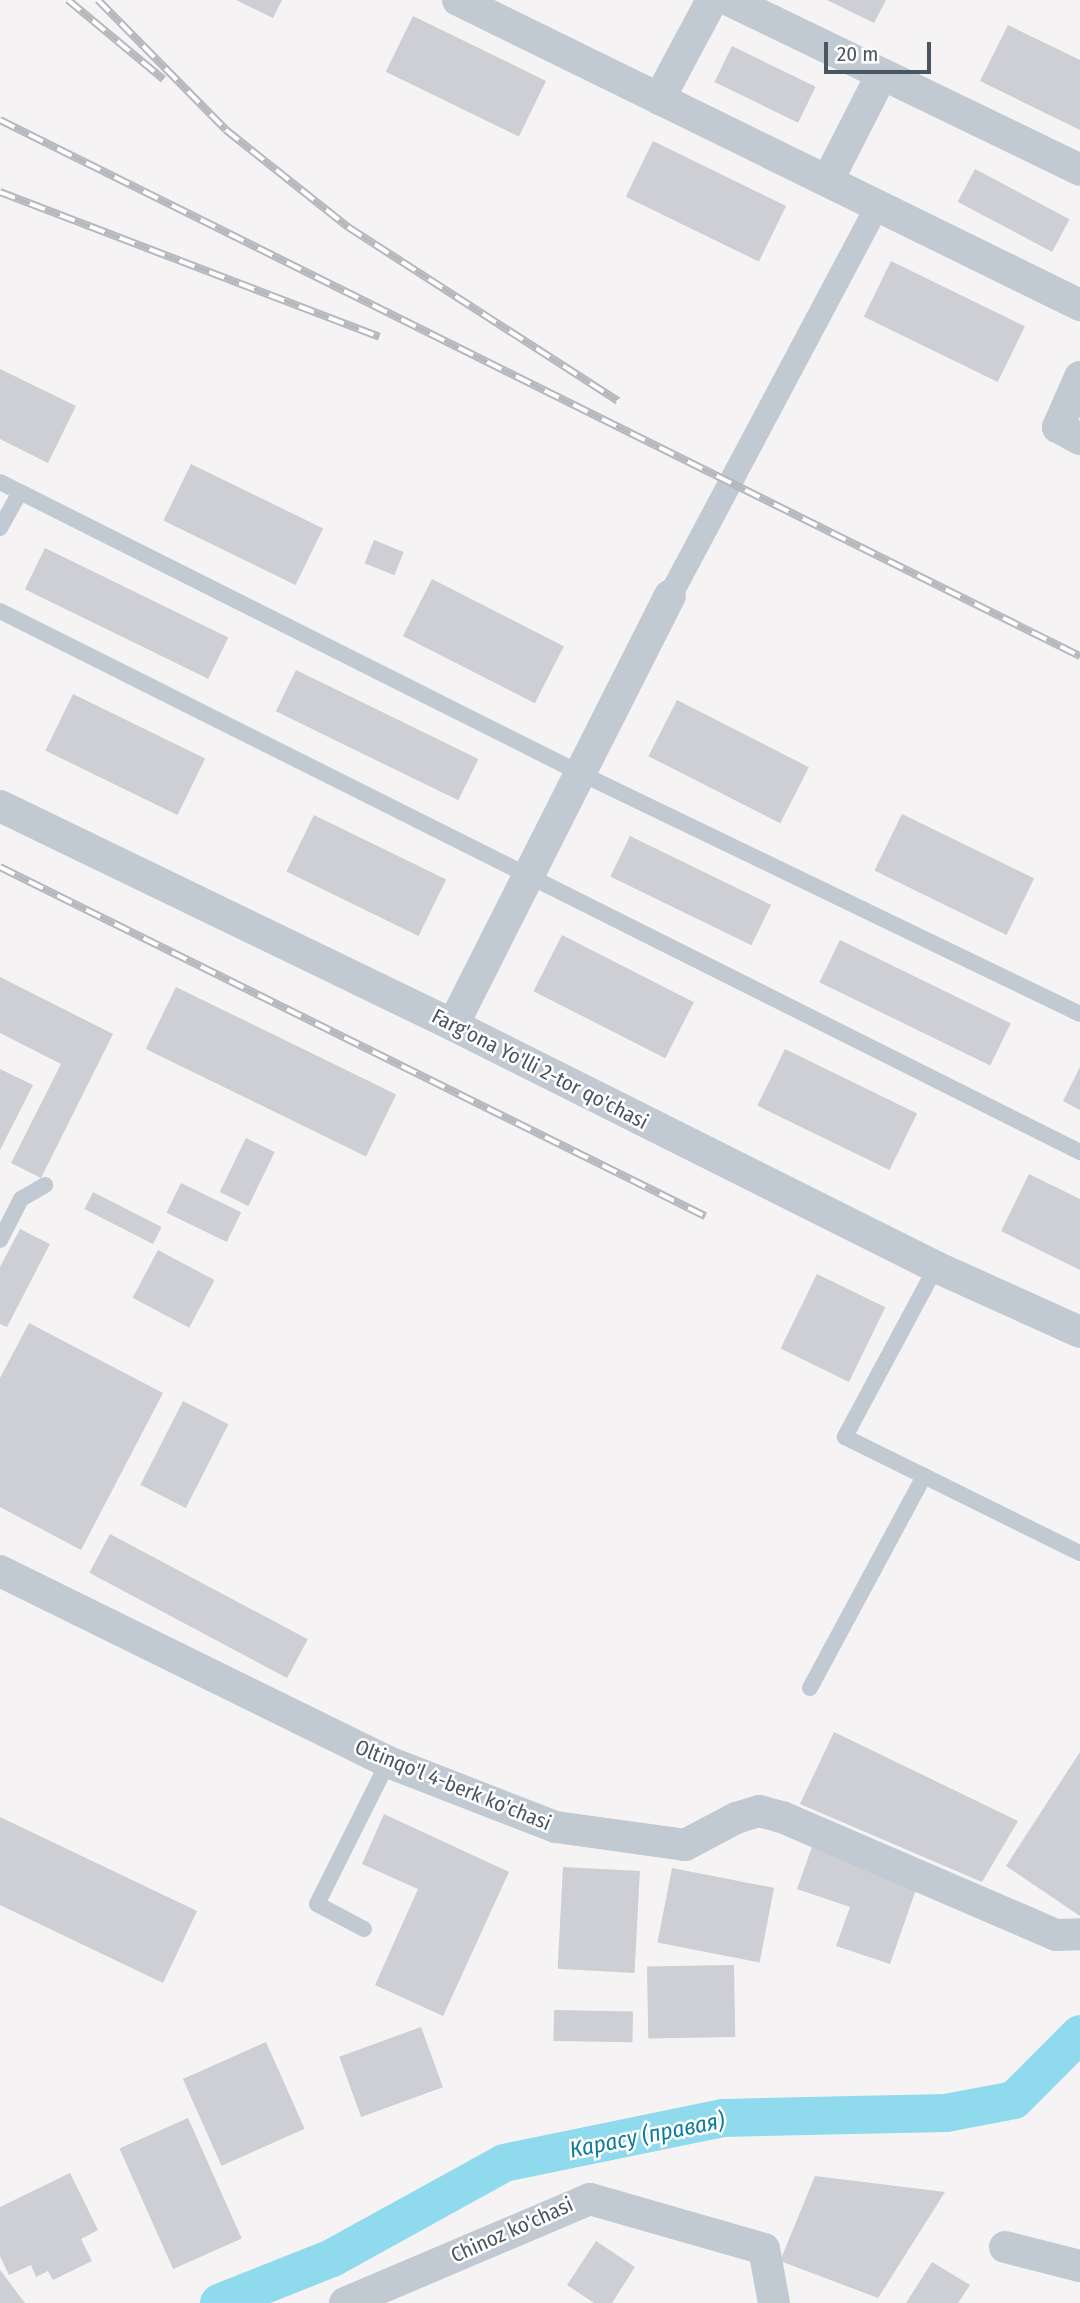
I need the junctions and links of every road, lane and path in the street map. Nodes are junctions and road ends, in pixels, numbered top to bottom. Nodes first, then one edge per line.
1 (458, 0) edge
2 (712, 0) edge
3 (729, 0) edge
4 (881, 76) junction
5 (659, 99) junction
6 (1080, 170) edge
7 (828, 180) junction
8 (878, 204) junction
9 (1080, 305) edge
10 (1080, 377) edge
11 (1080, 439) edge
12 (0, 482) edge
13 (20, 492) junction
14 (0, 528) edge
15 (670, 596) joint
16 (0, 611) edge
17 (580, 773) junction
18 (0, 806) edge
19 (527, 878) junction
20 (1080, 1014) edge
21 (453, 1025) junction
22 (1080, 1152) edge
23 (45, 1185) dead end
24 (0, 1240) edge
25 (936, 1267) junction
26 (1080, 1332) edge
27 (924, 1476) junction
28 (1080, 1553) edge
29 (0, 1571) edge
30 (810, 1688) dead end
31 (388, 1762) junction
32 (365, 1929) dead end
33 (1080, 1934) edge
34 (1005, 2247) dead end
35 (1080, 2266) edge
36 (345, 2303) edge
37 (774, 2303) edge

1 - 5 street
2 - 5 street
3 - 4 street
4 - 6 street
4 - 7 street
5 - 7 street
7 - 8 street
8 - 9 street
8 - 15 street
10 - 11 street
12 - 13 lane
13 - 14 lane
13 - 17 lane
15 - 17 street
16 - 19 lane
17 - 19 street
17 - 20 lane
18 - 21 street, Farg'ona Yo'lli 2-tor qo'chasi
19 - 21 street
19 - 22 lane
21 - 25 street, Farg'ona Yo'lli 2-tor qo'chasi
23 - 24 lane
25 - 26 street, Farg'ona Yo'lli 2-tor qo'chasi
25 - 27 lane
27 - 28 lane
27 - 30 lane
29 - 31 street, Oltinqo'l 4-berk ko'chasi
31 - 32 lane
31 - 33 street, Oltinqo'l 4-berk ko'chasi
34 - 35 street
36 - 37 street, Chinoz ko'chasi

